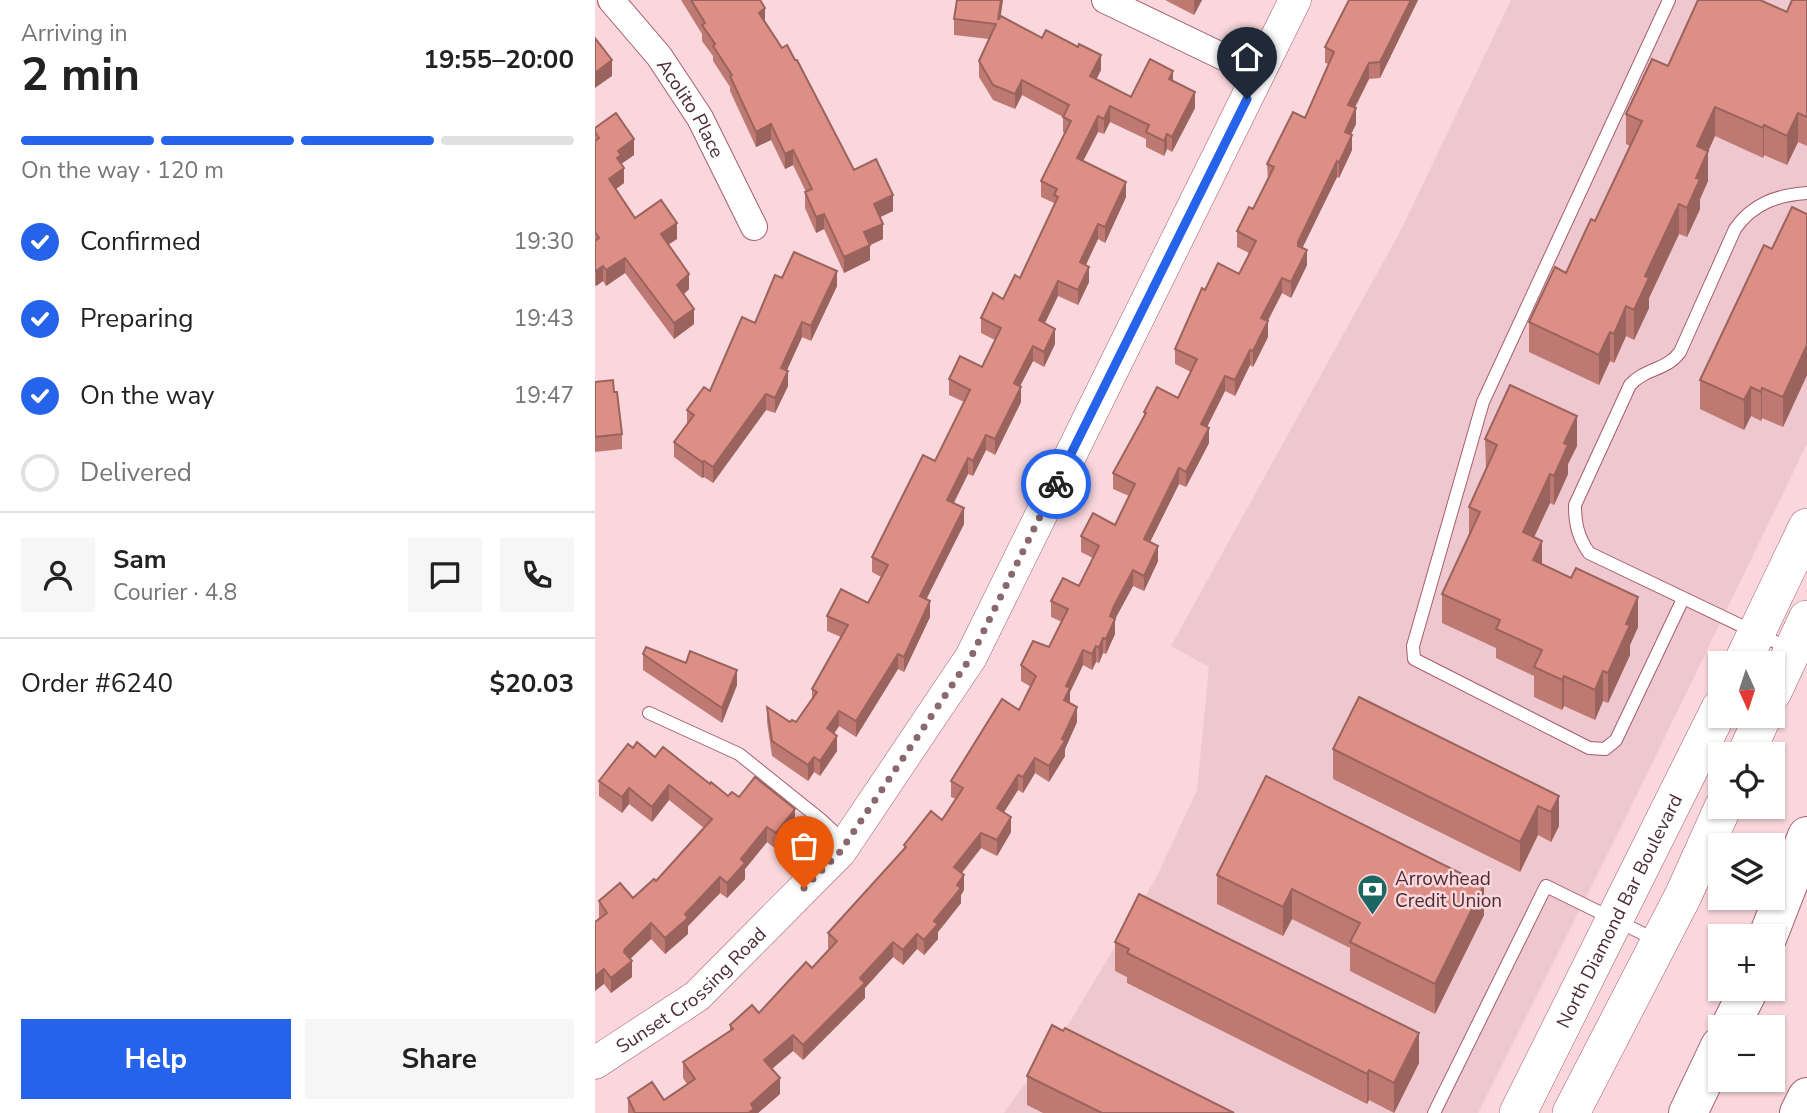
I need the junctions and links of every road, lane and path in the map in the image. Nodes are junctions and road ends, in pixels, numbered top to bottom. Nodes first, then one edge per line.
1 (611, 0) edge
2 (1105, 0) edge
3 (1295, 0) edge
4 (1669, 0) edge
5 (1259, 74) junction
6 (1807, 194) edge
7 (754, 227) dead end
8 (1807, 527) edge
9 (1683, 599) junction
10 (1800, 635) edge
11 (1749, 649) edge
12 (1785, 667) edge
13 (649, 713) dead end
14 (1710, 728) edge
15 (1717, 819) edge
16 (1807, 836) edge
17 (846, 844) junction
18 (1807, 877) edge
19 (1615, 921) junction
20 (1772, 924) edge
21 (1783, 924) edge
22 (1660, 942) junction
23 (595, 1063) edge
24 (1708, 1071) edge
25 (1807, 1097) edge
26 (1434, 1113) edge
27 (1518, 1113) edge
28 (1571, 1113) edge
29 (1688, 1113) edge
30 (1799, 1113) edge

1 - 7 street, Acolito Place
2 - 5 street
3 - 5 street, Sunset Crossing Road
4 - 9 lane
5 - 17 street, Sunset Crossing Road
6 - 9 lane
8 - 11 main road
9 - 11 lane
10 - 11 lane
10 - 12 main road
13 - 17 lane
14 - 19 main road, North Diamond Bar Boulevard
15 - 22 main road
16 - 20 highway
17 - 23 street, Sunset Crossing Road
18 - 21 highway
19 - 22 lane
19 - 26 lane
19 - 27 main road, North Diamond Bar Boulevard
22 - 28 main road
24 - 29 highway
25 - 30 highway

